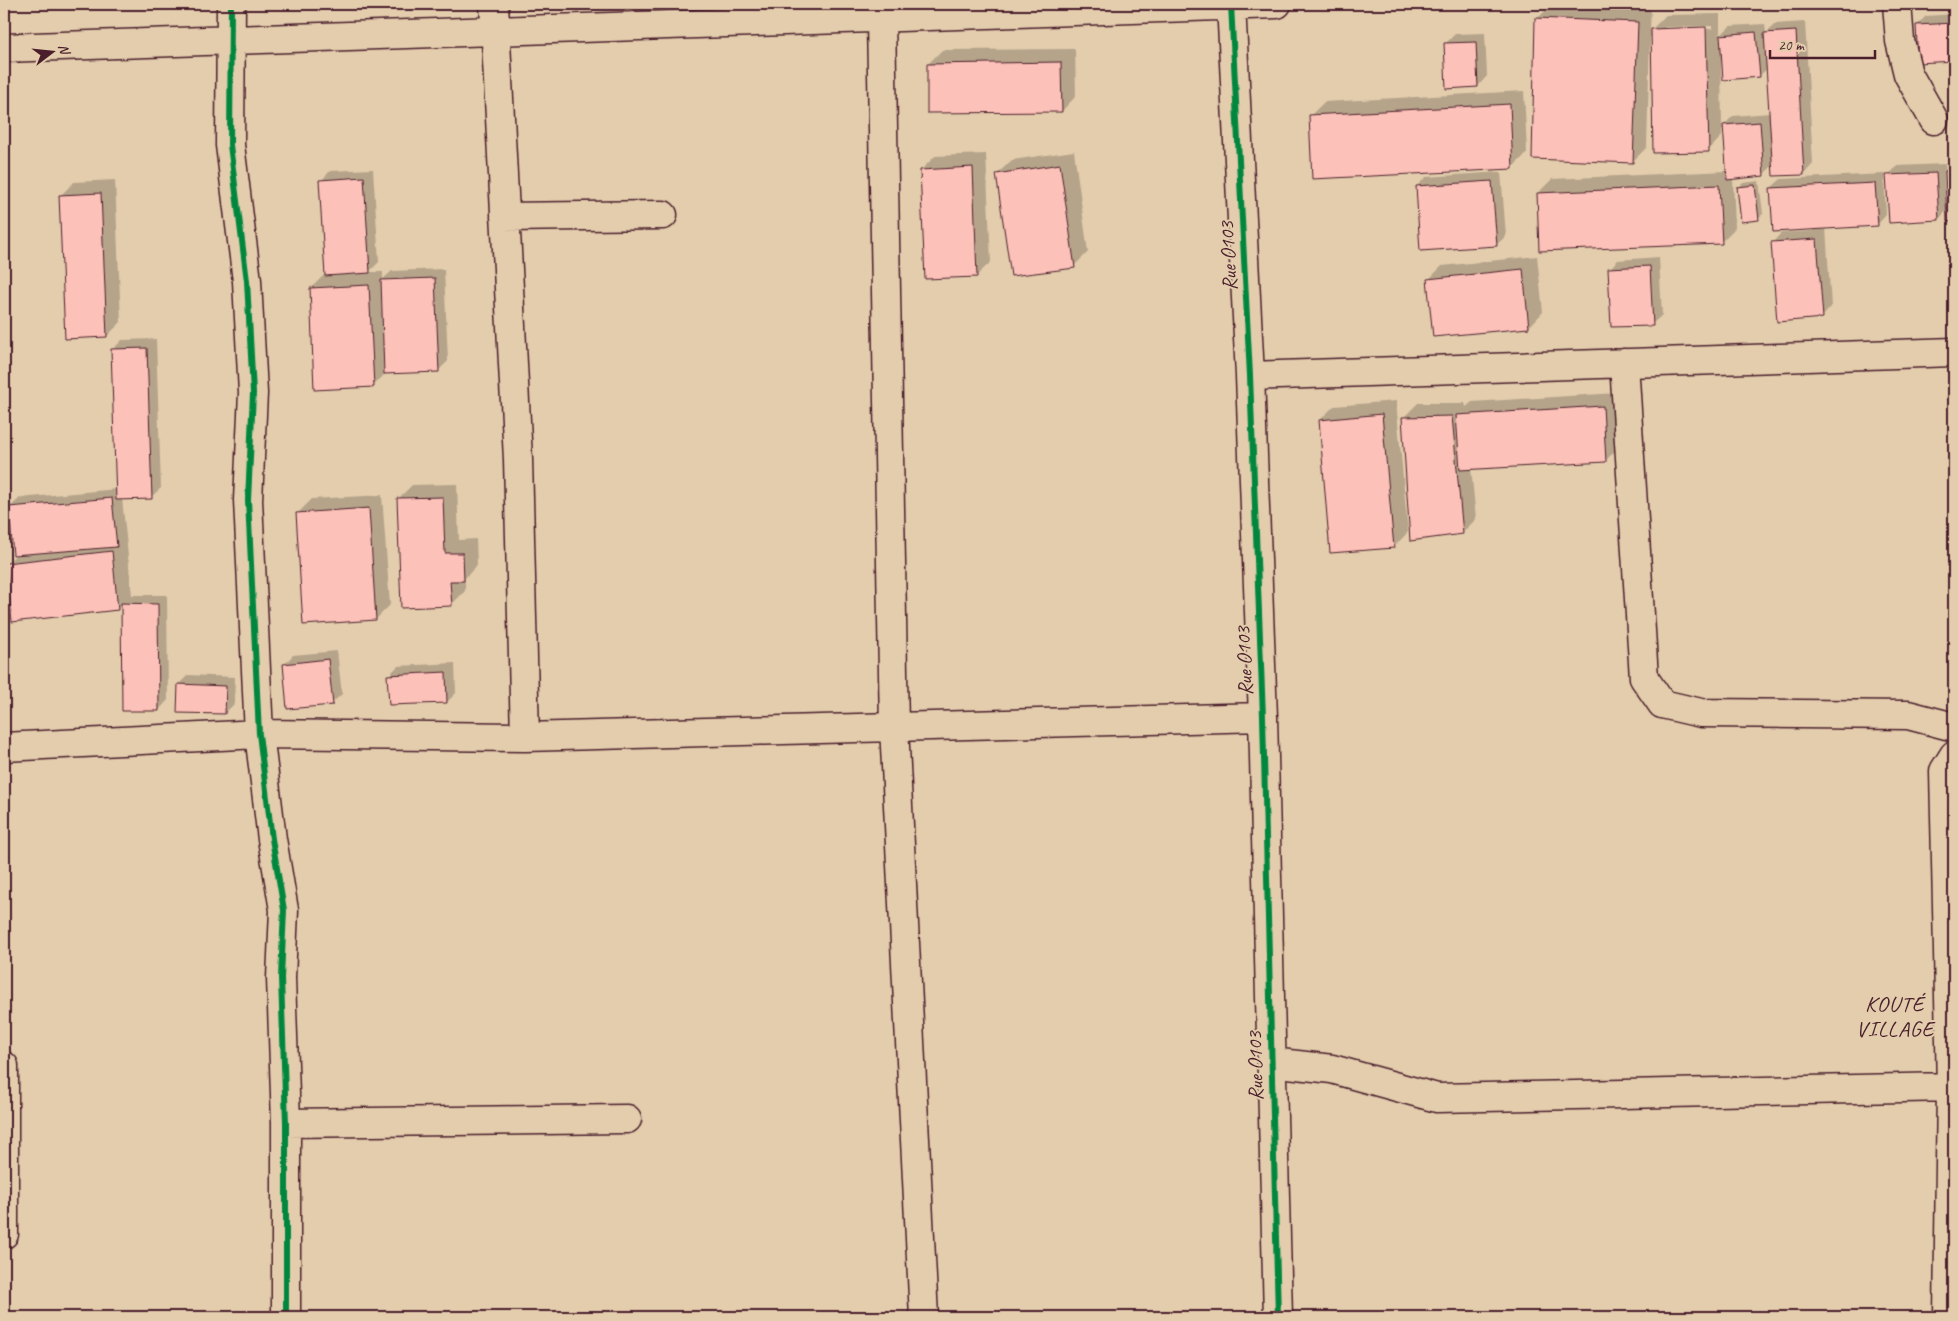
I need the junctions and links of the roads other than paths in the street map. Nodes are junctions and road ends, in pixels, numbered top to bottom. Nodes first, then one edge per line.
1 (231, 4) edge
2 (494, 4) edge
3 (1231, 4) edge
4 (1277, 4) edge
5 (1897, 4) edge
6 (881, 19) junction
7 (495, 32) junction
8 (232, 40) junction
9 (4, 48) edge
10 (1934, 120) dead end
11 (663, 216) dead end
12 (505, 217) junction
13 (1954, 352) edge
14 (1624, 363) junction
15 (1250, 376) junction
16 (1263, 717) junction
17 (894, 727) junction
18 (1954, 727) edge
19 (259, 734) junction
20 (525, 737) junction
21 (4, 747) edge
22 (1954, 755) edge
23 (1272, 1062) junction
24 (4, 1066) edge
25 (1951, 1087) junction
26 (627, 1119) dead end
27 (286, 1124) junction
28 (4, 1151) edge
29 (4, 1234) edge
30 (286, 1317) edge
31 (924, 1317) edge
32 (1278, 1317) edge
33 (1948, 1317) edge

1 - 8 street
2 - 7 street
3 - 4 street
3 - 6 street
3 - 15 street, Rue O103
5 - 10 street
6 - 7 street
6 - 17 street
7 - 8 street
7 - 12 street
8 - 9 street
8 - 19 street
11 - 12 street
12 - 20 street
13 - 14 street
14 - 15 street
14 - 18 street
15 - 16 street, Rue O103
16 - 17 street
16 - 23 street, Rue O103
17 - 20 street
17 - 31 street
19 - 20 street
19 - 21 street
19 - 27 street
22 - 25 street
23 - 25 street
23 - 32 street, Rue O103
24 - 28 street
25 - 33 street
26 - 27 street
27 - 30 street
28 - 29 street

